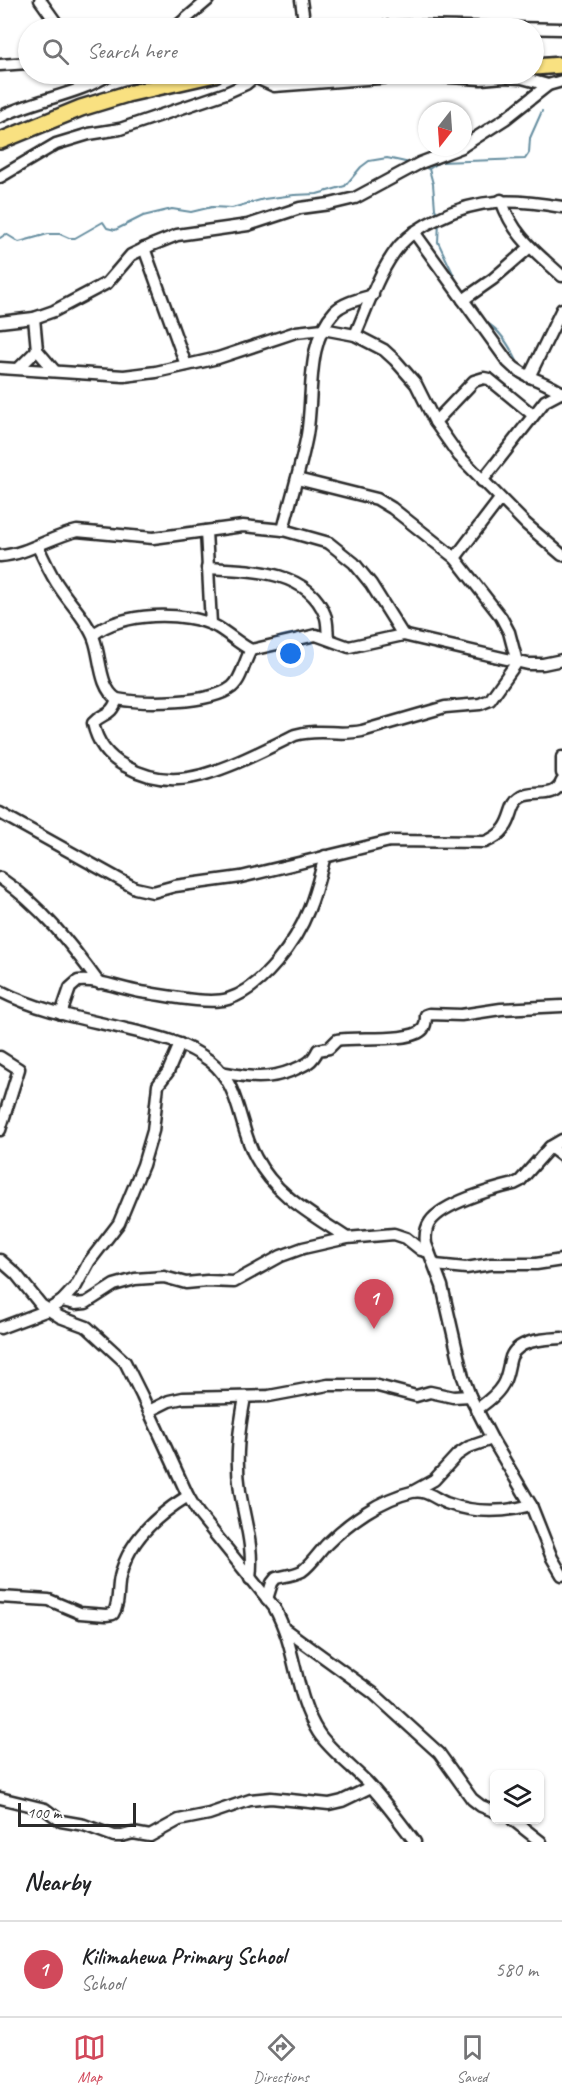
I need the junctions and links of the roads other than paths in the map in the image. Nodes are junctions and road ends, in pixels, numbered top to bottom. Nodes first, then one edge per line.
1 (40, 0) edge
2 (208, 0) edge
3 (301, 0) edge
4 (53, 18) edge
5 (187, 18) edge
6 (304, 18) edge
7 (544, 29) edge
8 (562, 29) edge
9 (18, 64) edge
10 (0, 65) edge
11 (562, 65) edge
12 (544, 66) edge
13 (562, 81) edge
14 (89, 84) edge
15 (171, 84) edge
16 (246, 84) edge
17 (271, 84) edge
18 (300, 84) edge
19 (544, 84) edge
20 (548, 85) junction
21 (0, 117) edge
22 (472, 140) edge
23 (0, 141) edge
24 (438, 156) edge
25 (0, 177) edge
26 (501, 200) junction
27 (562, 207) edge
28 (414, 232) junction
29 (530, 247) junction
30 (144, 248) junction
31 (561, 272) edge
32 (373, 295) junction
33 (462, 300) junction
34 (562, 309) edge
35 (34, 318) junction
36 (0, 322) edge
37 (323, 329) junction
38 (355, 335) junction
39 (37, 350) junction
40 (186, 364) junction
41 (0, 368) edge
42 (19, 369) junction
43 (54, 370) junction
44 (528, 377) junction
45 (562, 392) edge
46 (533, 415) junction
47 (435, 422) junction
48 (297, 479) junction
49 (482, 481) junction
50 (500, 499) junction
51 (283, 530) junction
52 (206, 531) junction
53 (38, 547) junction
54 (562, 555) edge
55 (0, 556) edge
56 (455, 558) junction
57 (207, 567) junction
58 (211, 624) junction
59 (93, 635) junction
60 (403, 635) junction
61 (327, 638) junction
62 (251, 650) junction
63 (562, 660) edge
64 (517, 662) junction
65 (117, 699) junction
66 (562, 758) edge
67 (562, 773) edge
68 (562, 781) edge
69 (0, 813) edge
70 (325, 856) junction
71 (0, 878) edge
72 (99, 983) junction
73 (0, 991) edge
74 (562, 1006) edge
75 (61, 1014) junction
76 (180, 1044) junction
77 (0, 1057) edge
78 (221, 1072) junction
79 (0, 1130) edge
80 (562, 1140) edge
81 (550, 1147) junction
82 (562, 1156) edge
83 (347, 1238) junction
84 (429, 1252) junction
85 (0, 1260) edge
86 (562, 1260) edge
87 (435, 1265) junction
88 (62, 1301) junction
89 (48, 1310) junction
90 (0, 1328) edge
91 (562, 1338) edge
92 (470, 1396) junction
93 (245, 1398) junction
94 (476, 1410) junction
95 (149, 1411) junction
96 (492, 1439) junction
97 (412, 1492) junction
98 (188, 1496) junction
99 (531, 1505) junction
100 (562, 1575) edge
101 (250, 1579) junction
102 (0, 1597) edge
103 (267, 1599) junction
104 (286, 1630) junction
105 (371, 1787) junction
106 (0, 1798) edge
107 (490, 1809) edge
108 (518, 1824) edge
109 (415, 1842) edge
110 (541, 1842) edge

1 - 4 street
2 - 5 street
3 - 6 street
7 - 8 street
9 - 10 street
11 - 12 highway
13 - 20 street
14 - 21 street
15 - 23 highway
16 - 25 street
17 - 18 street
19 - 20 street
20 - 22 street
24 - 30 street
26 - 27 street
26 - 28 street
26 - 29 street
28 - 32 street
28 - 33 street
29 - 31 street
29 - 33 street
30 - 35 street
30 - 40 street
32 - 37 street
32 - 38 street
33 - 44 street
34 - 44 street
35 - 36 street
35 - 39 street
37 - 38 street
37 - 40 street
37 - 48 street
38 - 47 street
39 - 42 street
39 - 43 street
40 - 43 street
41 - 42 street
42 - 43 street
44 - 45 street
45 - 46 street
46 - 47 street
46 - 49 street
47 - 49 street
48 - 51 street
48 - 56 street
49 - 50 street
50 - 54 street
50 - 56 street
51 - 52 street
51 - 60 street
52 - 53 street
52 - 57 street
53 - 55 street
53 - 59 street
56 - 64 street
57 - 58 street
57 - 61 street
58 - 59 street
58 - 62 street
59 - 65 street
60 - 61 street
60 - 64 street
61 - 62 street
62 - 65 street
63 - 64 street
64 - 65 street
66 - 67 street
68 - 70 street
69 - 70 street
70 - 72 street
71 - 72 street
72 - 75 street
73 - 75 street
74 - 78 street
75 - 76 street
76 - 78 street
76 - 88 street
77 - 79 street
78 - 83 street
80 - 81 street
81 - 82 street
81 - 84 street
83 - 84 street
83 - 88 street
84 - 87 street
85 - 89 street
86 - 87 street
87 - 92 street
88 - 89 street
89 - 90 street
89 - 95 street
91 - 94 street
92 - 93 street
92 - 94 street
93 - 95 street
93 - 101 street
94 - 96 street
95 - 98 street
96 - 97 street
96 - 99 street
97 - 99 street
97 - 103 street
98 - 101 street
98 - 102 street
99 - 100 street
101 - 103 street
103 - 104 street
104 - 105 street
104 - 107 street
105 - 106 street
105 - 109 street
108 - 110 street

